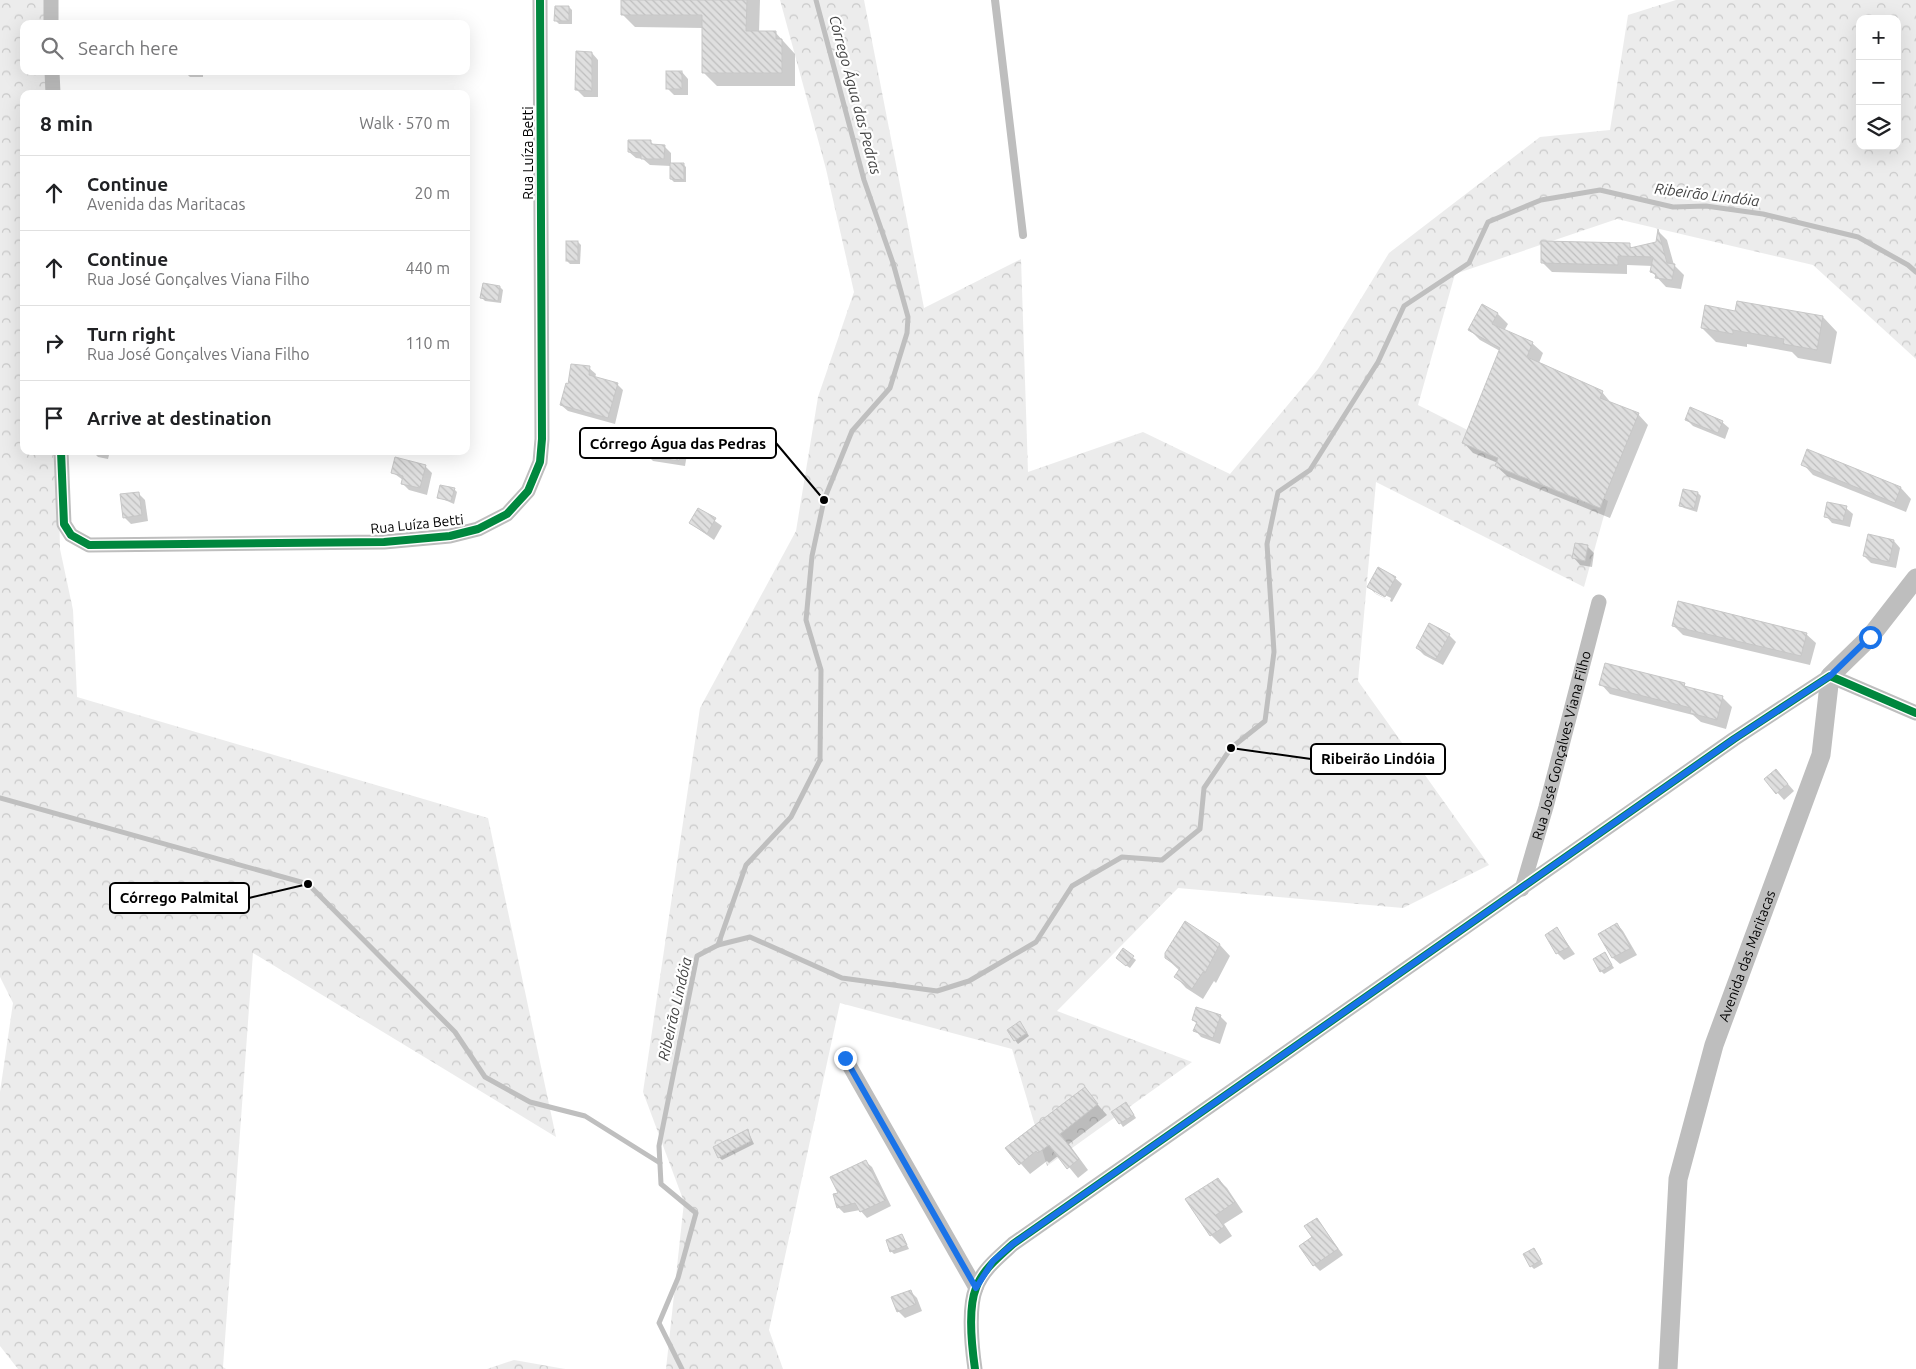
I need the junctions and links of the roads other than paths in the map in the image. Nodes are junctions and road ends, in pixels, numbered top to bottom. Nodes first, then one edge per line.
1 (51, 0) edge
2 (540, 0) edge
3 (995, 0) edge
4 (51, 20) edge
5 (52, 75) edge
6 (53, 90) edge
7 (1023, 235) dead end
8 (61, 455) edge
9 (1916, 578) edge
10 (1598, 602) dead end
11 (1830, 676) junction
12 (1916, 713) edge
13 (1522, 890) junction
14 (845, 1058) dead end
15 (976, 1288) junction
16 (975, 1369) edge
17 (1668, 1369) edge

1 - 4 street
2 - 8 street, Rua Luíza Betti
3 - 7 lane
5 - 6 street
9 - 11 street
10 - 13 street, Rua José Gonçalves Viana Filho
11 - 12 street
11 - 13 street
11 - 17 street, Avenida das Maritacas
13 - 15 street
14 - 15 street
15 - 16 street

